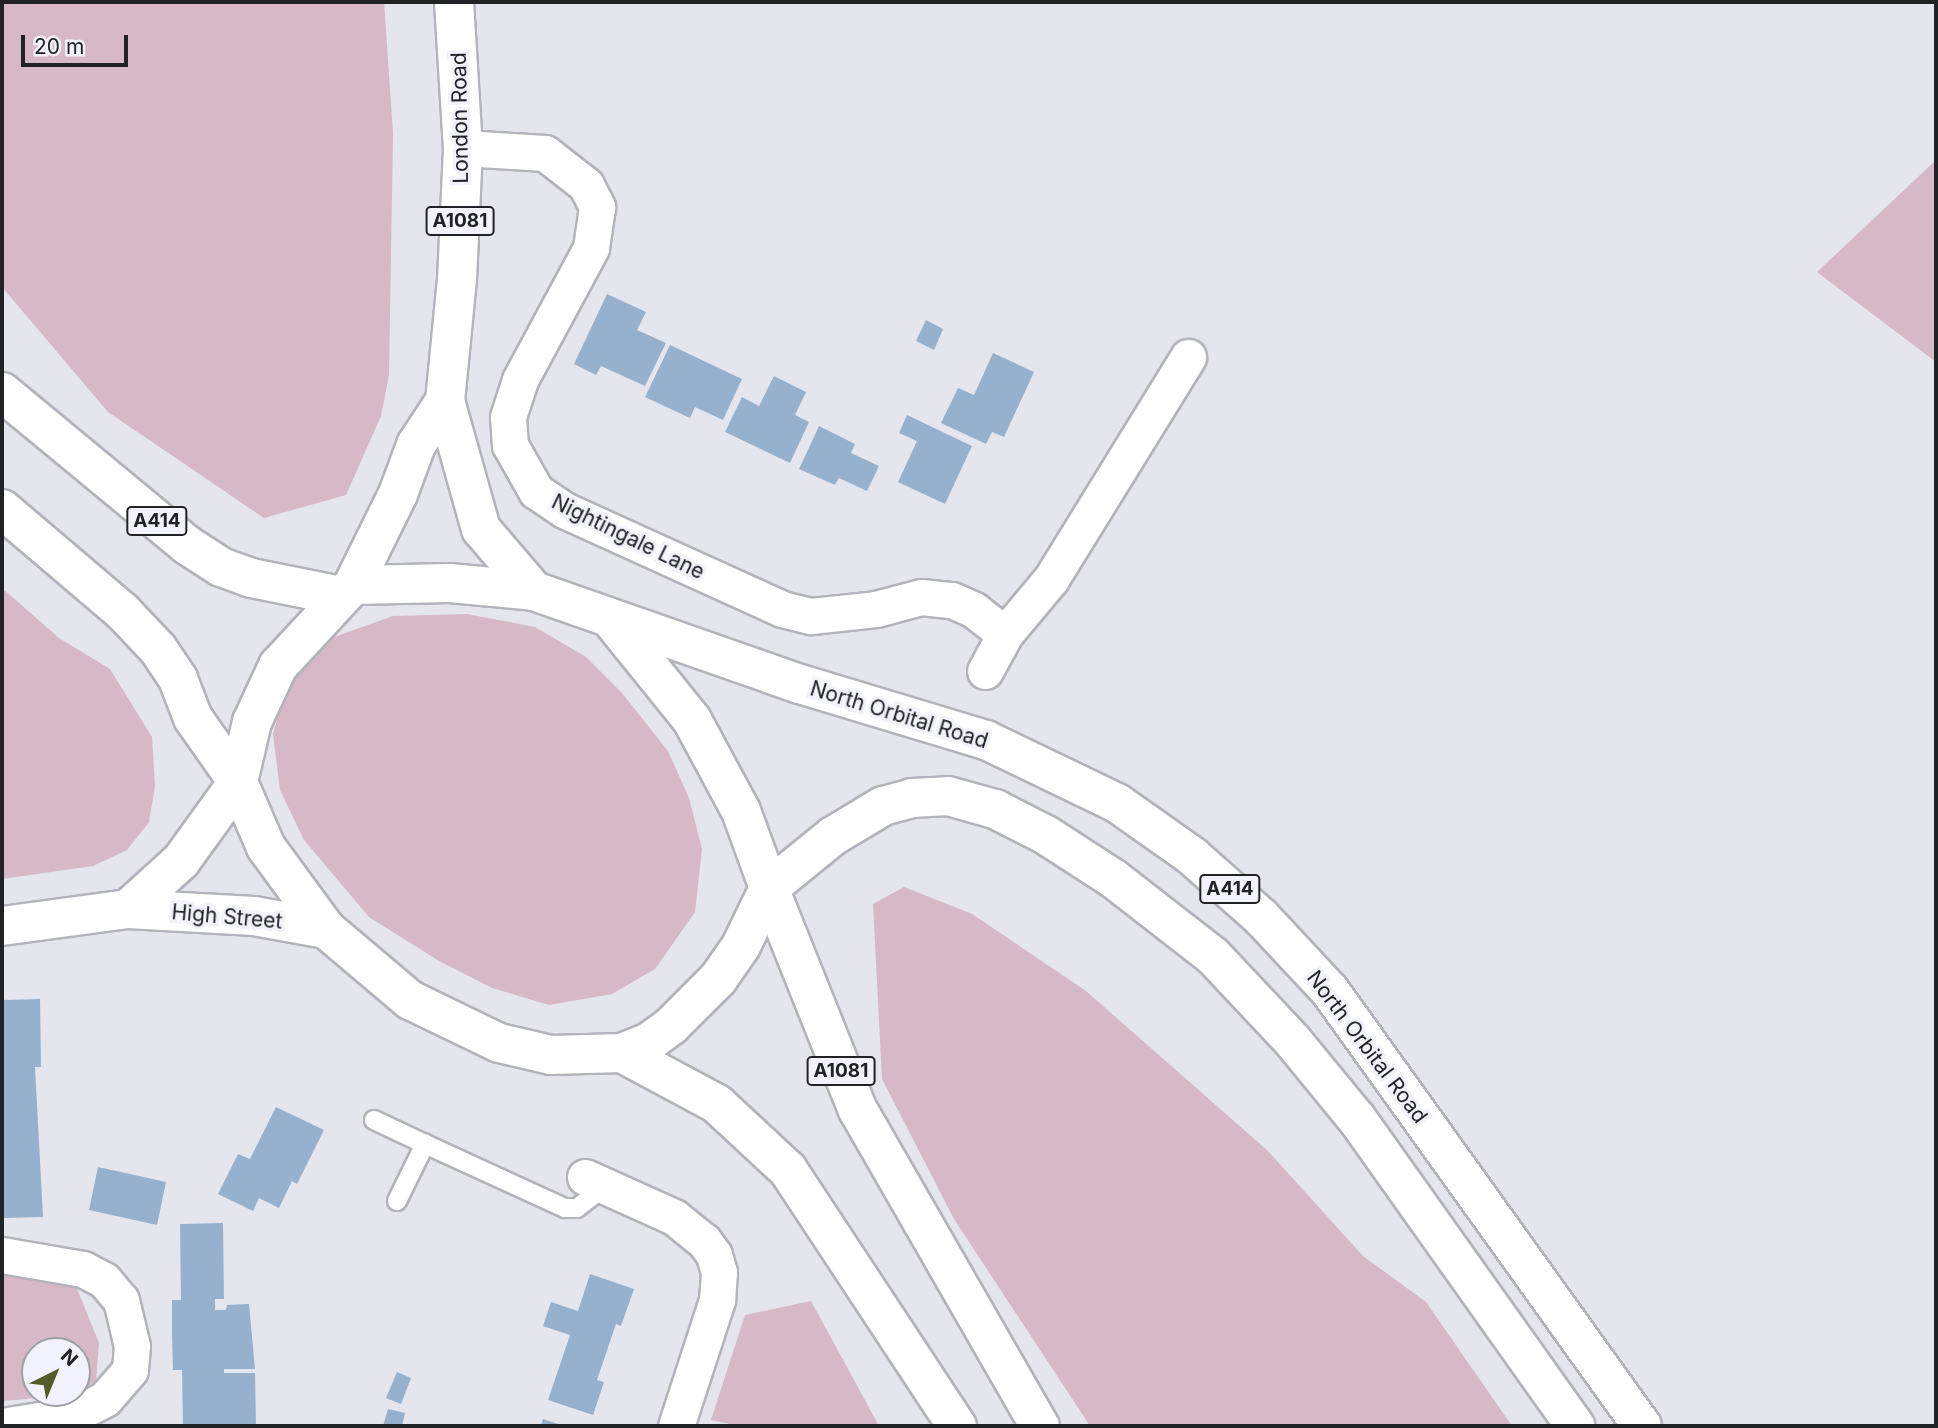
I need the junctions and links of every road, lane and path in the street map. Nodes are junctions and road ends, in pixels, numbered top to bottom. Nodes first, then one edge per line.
1 (454, 2) edge
2 (463, 148) junction
3 (1188, 357) dead end
4 (2, 392) edge
5 (445, 401) junction
6 (2, 509) edge
7 (346, 590) junction
8 (534, 591) junction
9 (613, 622) junction
10 (1005, 634) junction
11 (985, 671) dead end
12 (238, 782) junction
13 (769, 888) junction
14 (128, 909) junction
15 (2, 926) edge
16 (326, 929) junction
17 (622, 1053) junction
18 (374, 1120) dead end
19 (425, 1144) junction
20 (595, 1182) joint
21 (397, 1201) dead end
22 (2, 1255) edge
23 (2, 1426) edge
24 (676, 1426) edge
25 (957, 1426) edge
26 (1040, 1426) edge
27 (1575, 1426) edge
28 (1642, 1426) edge

1 - 2 main road, London Road / A1081
2 - 5 main road, London Road / A1081
2 - 10 street, Nightingale Lane
3 - 10 street
4 - 7 main road, A414
5 - 7 main road, London Road / A1081
5 - 8 main road, London Road / A1081
6 - 12 main road
7 - 8 main road
7 - 12 main road, London Road
8 - 9 main road, North Orbital Road
9 - 13 main road
9 - 28 main road, North Orbital Road / A414
10 - 11 street
12 - 14 main road, High Street
12 - 16 main road
13 - 17 main road
13 - 26 main road, A1081
13 - 27 main road, A414
14 - 15 main road, High Street
14 - 16 main road, High Street
16 - 17 main road
17 - 25 main road
18 - 19 lane
19 - 20 lane
19 - 21 lane
20 - 24 street
22 - 23 street

